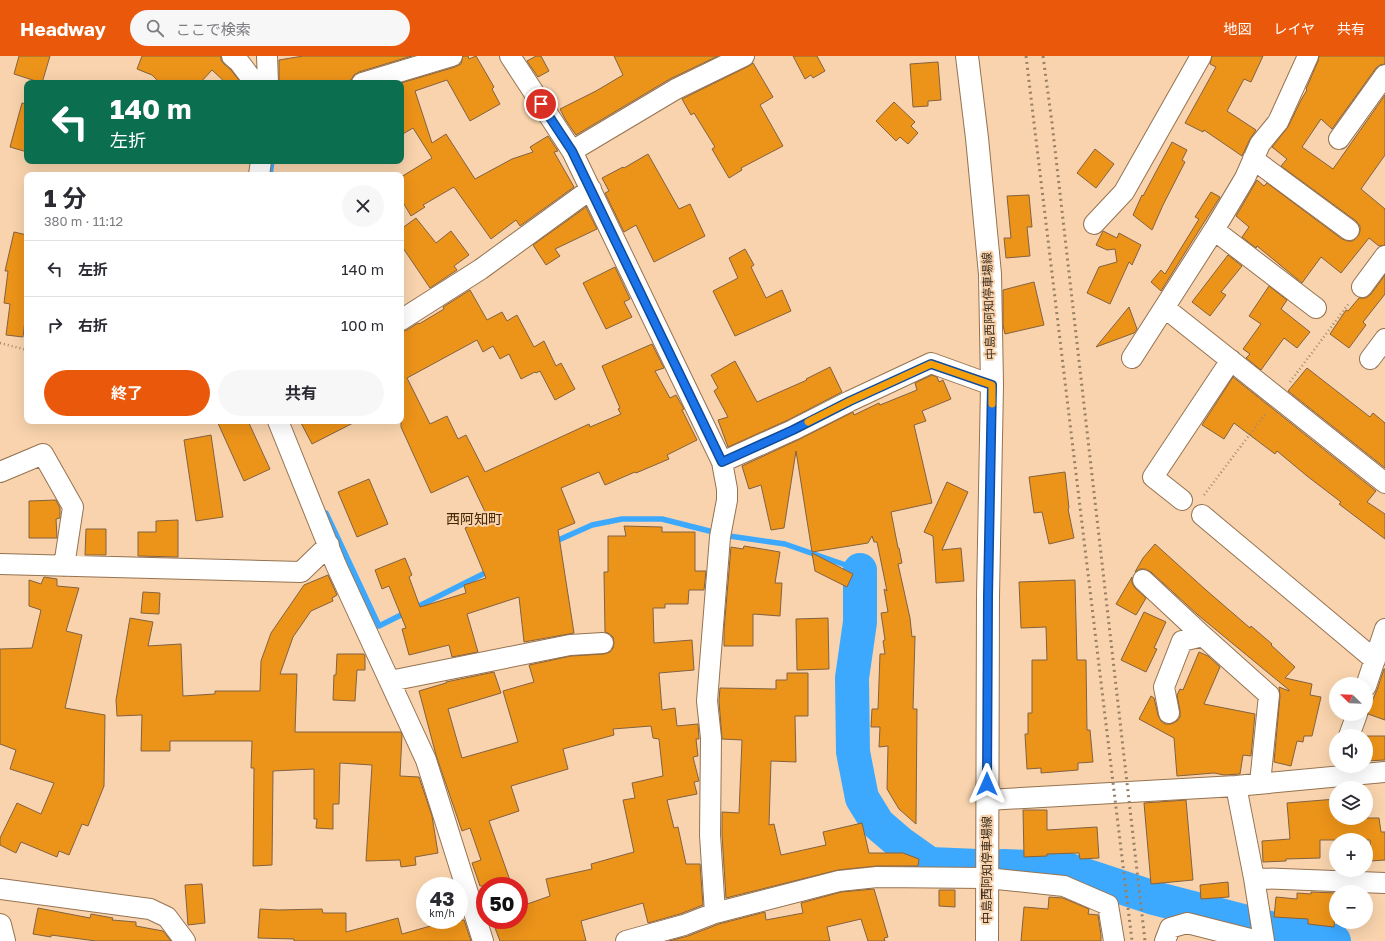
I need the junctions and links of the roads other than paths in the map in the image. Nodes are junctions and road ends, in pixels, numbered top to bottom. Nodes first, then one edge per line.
1 (232, 56) edge
2 (267, 56) edge
3 (452, 56) edge
4 (510, 56) edge
5 (744, 56) edge
6 (968, 56) edge
7 (1201, 56) edge
8 (1308, 56) edge
9 (1385, 75) edge
10 (253, 80) edge
11 (268, 80) edge
12 (372, 80) edge
13 (1339, 139) dead end
14 (572, 151) junction
15 (1253, 159) junction
16 (591, 189) junction
17 (1094, 224) dead end
18 (1214, 230) junction
19 (1350, 230) dead end
20 (1385, 256) edge
21 (1362, 287) dead end
22 (1165, 308) junction
23 (1316, 308) dead end
24 (404, 318) edge
25 (1385, 338) edge
26 (1132, 358) dead end
27 (1370, 359) dead end
28 (1231, 360) junction
29 (992, 385) junction
30 (279, 424) edge
31 (722, 462) junction
32 (0, 472) edge
33 (1385, 483) edge
34 (1182, 500) dead end
35 (1202, 515) dead end
36 (328, 544) junction
37 (0, 564) edge
38 (64, 566) junction
39 (1143, 580) dead end
40 (1385, 629) edge
41 (1203, 636) junction
42 (603, 643) dead end
43 (1375, 660) junction
44 (1369, 677) edge
45 (390, 681) junction
46 (1169, 713) dead end
47 (1373, 772) edge
48 (1385, 772) edge
49 (1330, 773) edge
50 (1260, 783) junction
51 (1236, 786) junction
52 (987, 800) junction
53 (987, 878) junction
54 (1254, 878) junction
55 (1385, 883) edge
56 (0, 889) edge
57 (715, 913) junction
58 (0, 925) edge
59 (1262, 933) edge
60 (4, 941) edge
61 (185, 941) edge
62 (483, 941) edge
63 (626, 941) edge
64 (987, 941) edge
65 (1114, 941) edge
66 (1165, 941) edge

1 - 10 street
2 - 11 street
3 - 12 street
4 - 14 street
5 - 14 street
6 - 29 main road, 中島西阿知停車場線
7 - 17 street
8 - 15 street
9 - 13 street
14 - 16 street
15 - 18 street
15 - 19 street
16 - 24 street
16 - 31 street
18 - 22 street
18 - 23 street
20 - 21 street
22 - 26 street
22 - 28 street
25 - 27 street
28 - 33 street
28 - 34 street
29 - 31 street
29 - 52 main road, 中島西阿知停車場線
30 - 36 street
31 - 57 street
32 - 38 street
35 - 43 street
36 - 38 street
36 - 45 street
37 - 38 street
39 - 41 street
40 - 43 street
41 - 46 street
41 - 50 street
42 - 45 street
43 - 44 street
45 - 62 street
47 - 48 street
49 - 50 street
50 - 51 street
51 - 52 street
51 - 54 street
52 - 53 main road, 中島西阿知停車場線
53 - 57 street
53 - 64 main road, 中島西阿知停車場線
53 - 65 street
54 - 55 street
54 - 59 street
56 - 61 street
57 - 63 street
58 - 60 main road
59 - 66 street

